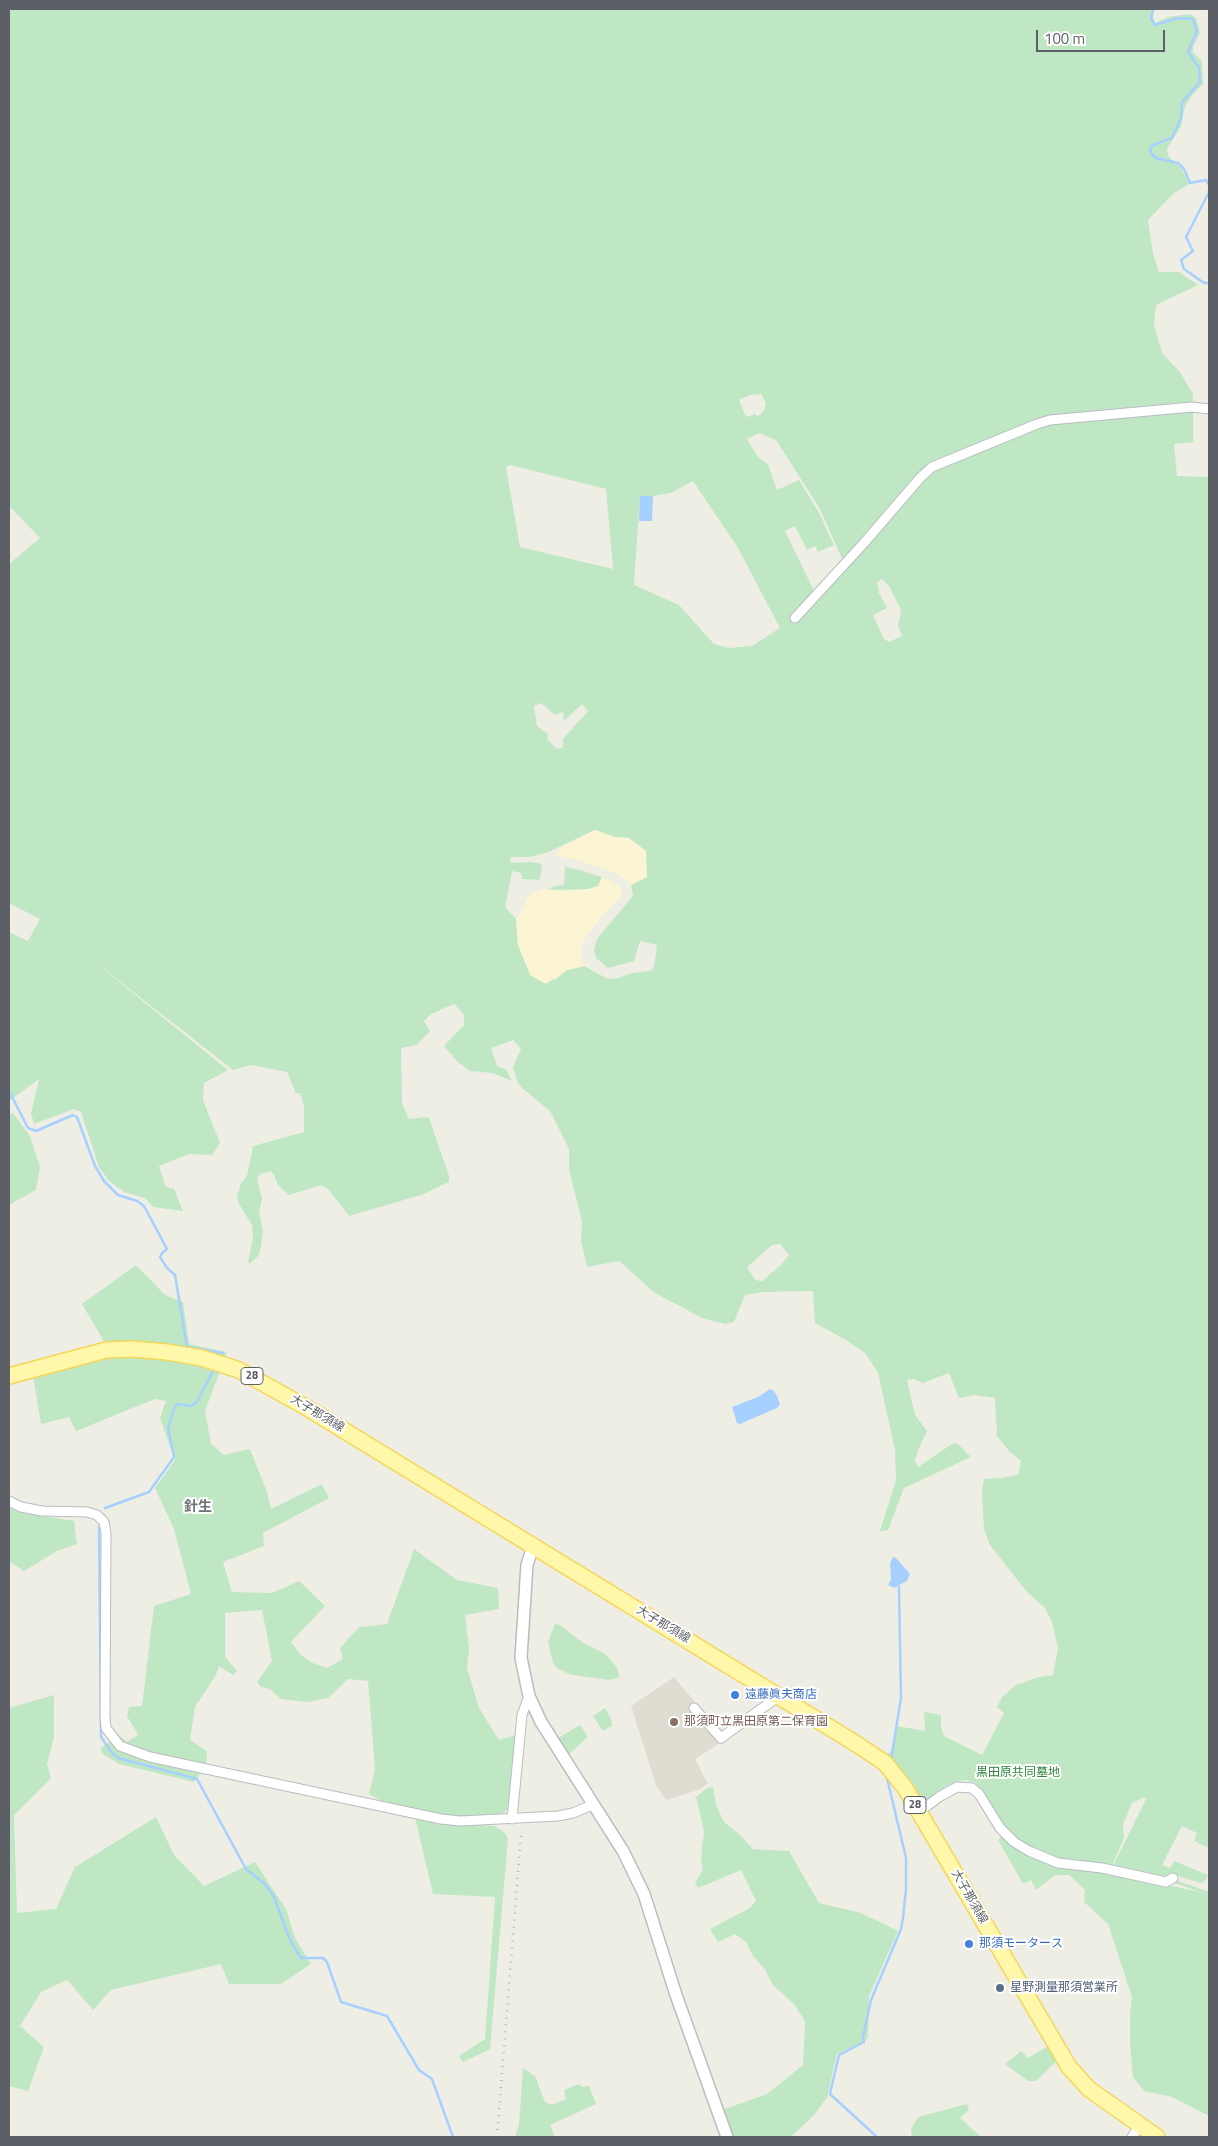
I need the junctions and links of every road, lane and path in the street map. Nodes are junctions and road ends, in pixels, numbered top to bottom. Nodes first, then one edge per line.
1 (1209, 409) edge
2 (795, 618) dead end
3 (9, 1376) edge
4 (9, 1501) edge
5 (533, 1546) junction
6 (528, 1696) junction
7 (779, 1696) junction
8 (694, 1708) dead end
9 (592, 1805) junction
10 (919, 1812) junction
11 (512, 1819) junction
12 (1173, 1878) dead end
13 (1136, 2131) edge
14 (727, 2137) edge
15 (1158, 2137) edge

1 - 2 street
3 - 5 main road, 大子那須線 / 28
4 - 11 street
5 - 6 street
5 - 7 main road, 大子那須線 / 28
6 - 9 street
6 - 11 street
7 - 8 street
7 - 10 main road, 大子那須線 / 28
9 - 11 street
9 - 14 street
10 - 12 street
10 - 13 main road, 大子那須線 / 28
13 - 15 main road, 大子那須線 / 28

